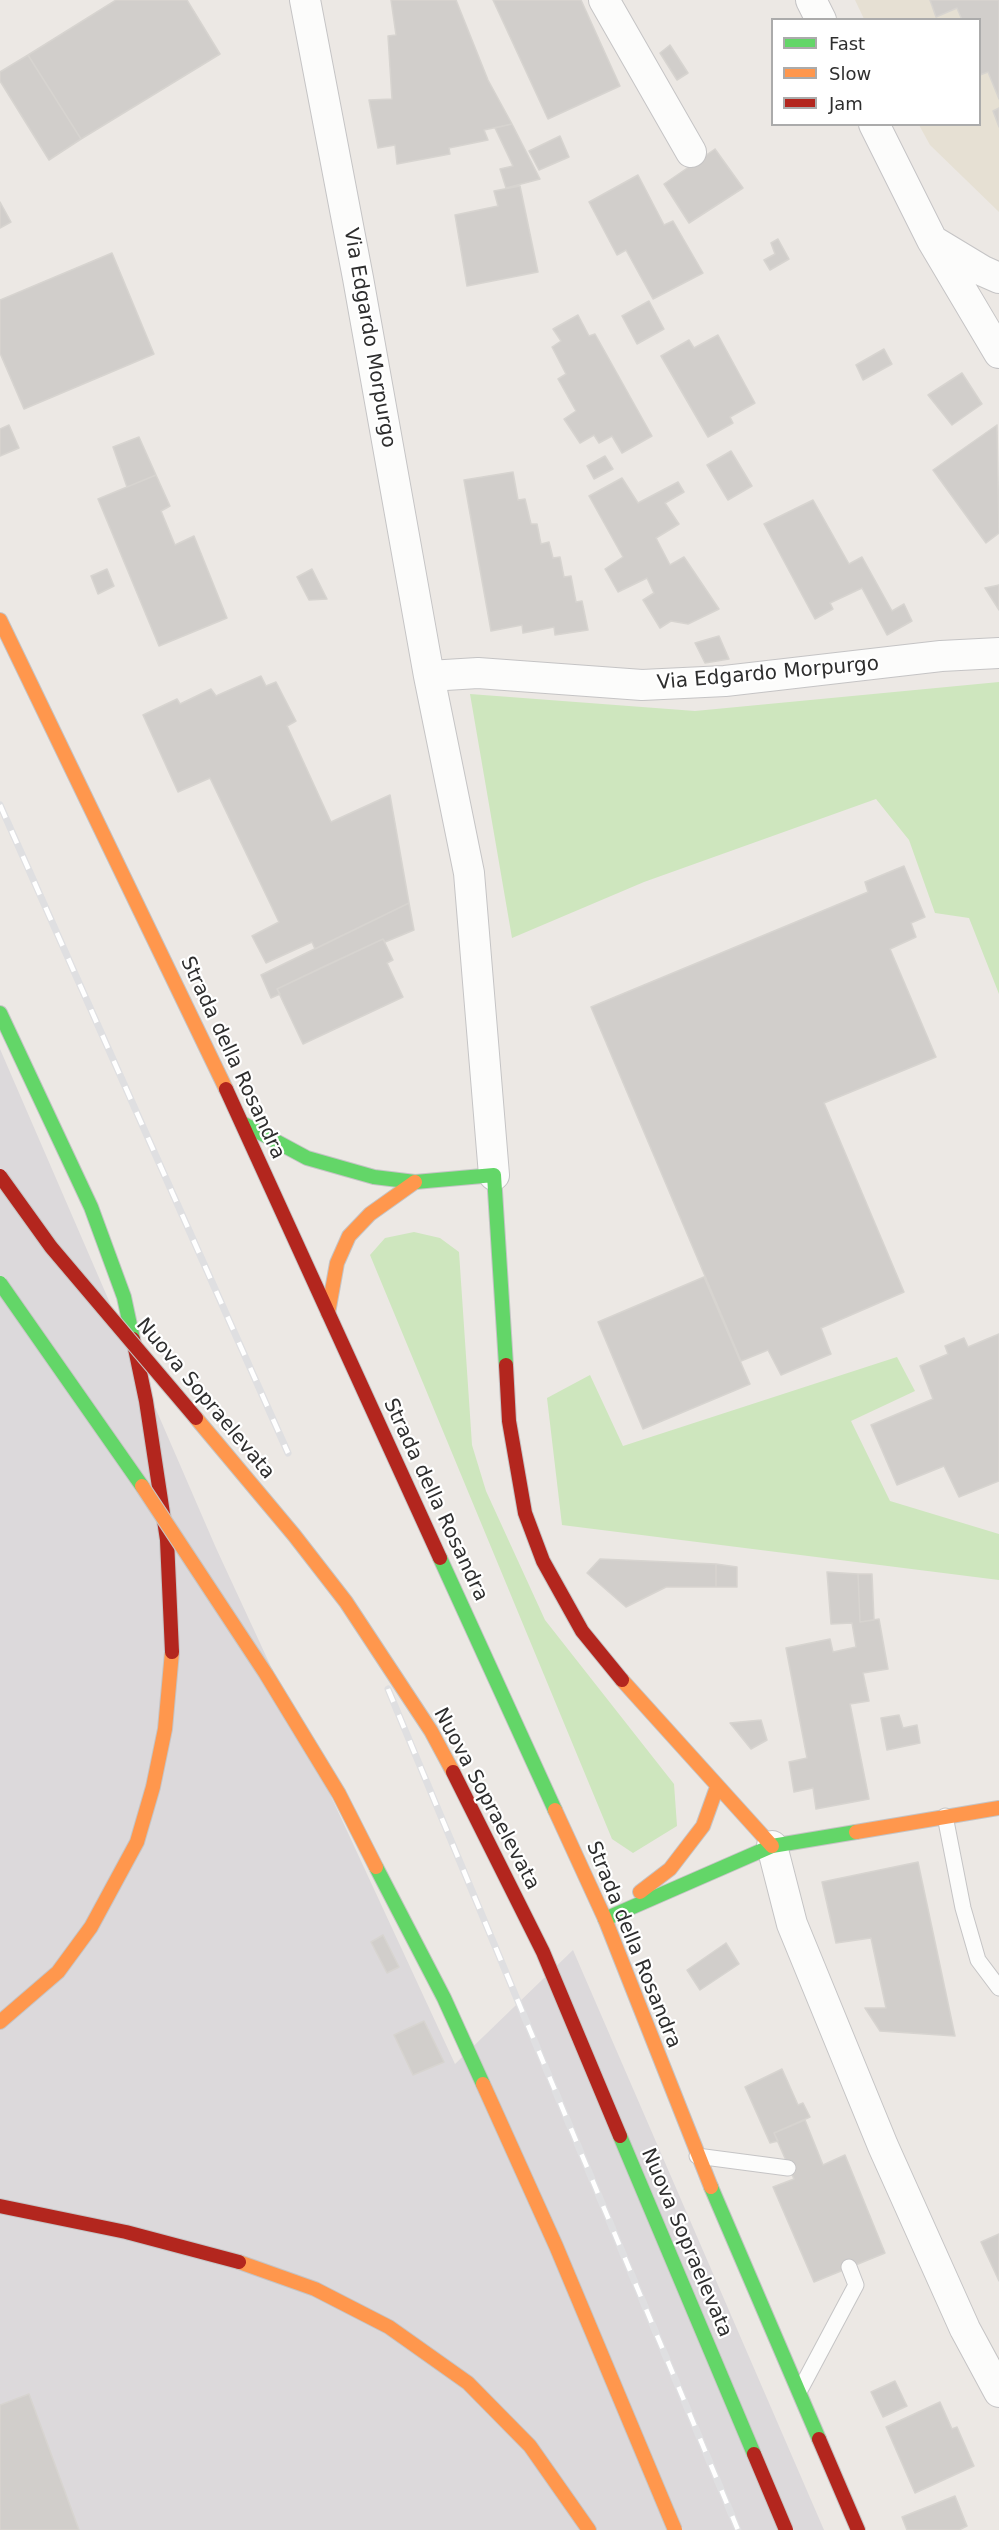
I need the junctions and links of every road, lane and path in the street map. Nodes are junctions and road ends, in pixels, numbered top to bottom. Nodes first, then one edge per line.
1 (305, 0) edge
2 (603, 0) edge
3 (811, 0) edge
4 (820, 18) edge
5 (875, 126) edge
6 (691, 152) dead end
7 (932, 240) junction
8 (999, 278) edge
9 (999, 353) edge
10 (0, 620) edge
11 (999, 653) edge
12 (429, 676) junction
13 (0, 1013) edge
14 (242, 1123) junction
15 (494, 1174) junction
16 (0, 1176) edge
17 (415, 1182) junction
18 (0, 1283) edge
19 (328, 1313) junction
20 (717, 1787) junction
21 (999, 1808) edge
22 (945, 1816) junction
23 (772, 1846) junction
24 (605, 1919) junction
25 (999, 1988) edge
26 (0, 2022) edge
27 (697, 2156) junction
28 (788, 2168) dead end
29 (0, 2206) edge
30 (849, 2267) dead end
31 (999, 2392) edge
32 (798, 2393) junction
33 (589, 2530) edge
34 (675, 2530) edge
35 (786, 2530) edge
36 (858, 2530) edge

1 - 12 street, Via Edgardo Morpurgo
2 - 6 street
3 - 4 street
5 - 7 street
7 - 8 street
7 - 9 street
10 - 14 main road, Strada della Rosandra
11 - 12 street, Via Edgardo Morpurgo
12 - 15 street, Via Edgardo Morpurgo
13 - 26 main road, bridge
14 - 17 main road
14 - 19 main road, Strada della Rosandra
15 - 17 main road
15 - 20 main road
16 - 35 main road, Nuova Sopraelevata, bridge
17 - 19 main road
18 - 34 main road, bridge
19 - 24 main road, Strada della Rosandra
20 - 23 main road
20 - 24 main road
21 - 22 main road
22 - 23 main road
22 - 25 lane
23 - 24 main road
23 - 31 street
24 - 27 main road, Strada della Rosandra
27 - 28 lane
27 - 32 main road, Strada della Rosandra
29 - 33 main road
30 - 32 lane
32 - 36 main road, Strada della Rosandra

